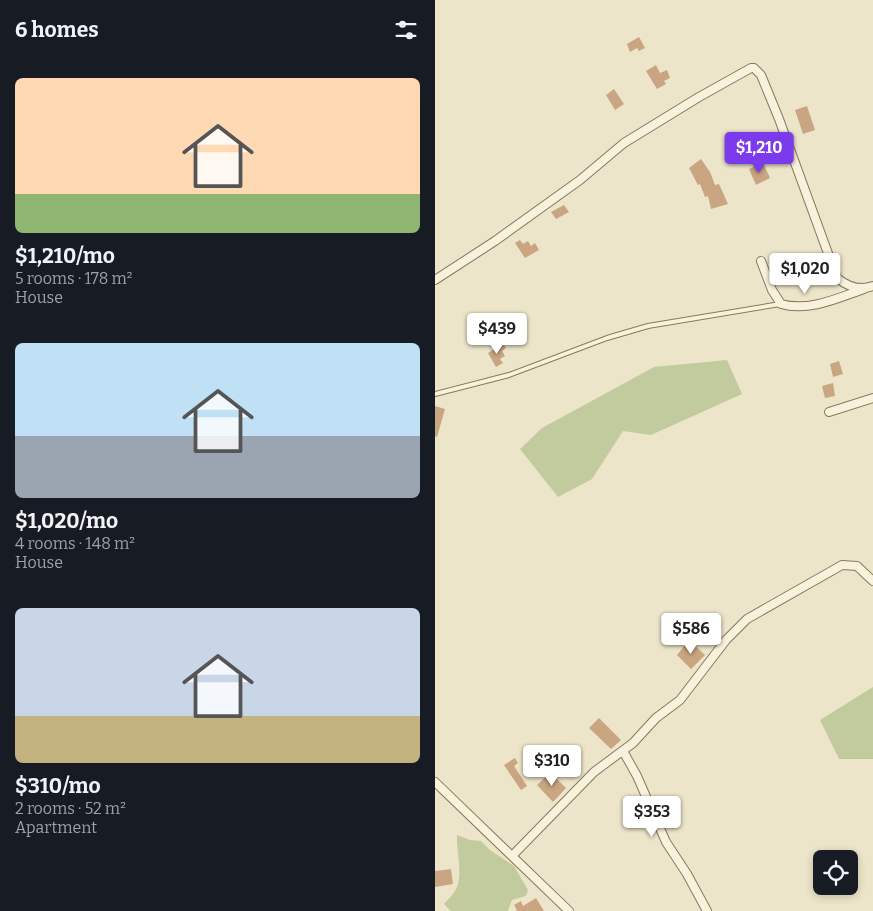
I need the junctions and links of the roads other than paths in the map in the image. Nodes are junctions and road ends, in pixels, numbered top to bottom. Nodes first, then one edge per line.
1 (761, 260) dead end
2 (435, 280) edge
3 (869, 287) edge
4 (781, 304) junction
5 (435, 394) edge
6 (873, 398) edge
7 (829, 412) dead end
8 (873, 581) edge
9 (623, 751) junction
10 (435, 782) edge
11 (512, 856) junction
12 (569, 911) edge
13 (707, 911) edge

1 - 4 street
2 - 3 street
3 - 4 street
4 - 5 lane
6 - 7 street
8 - 9 street
9 - 11 street
9 - 13 street
10 - 11 street
11 - 12 street

